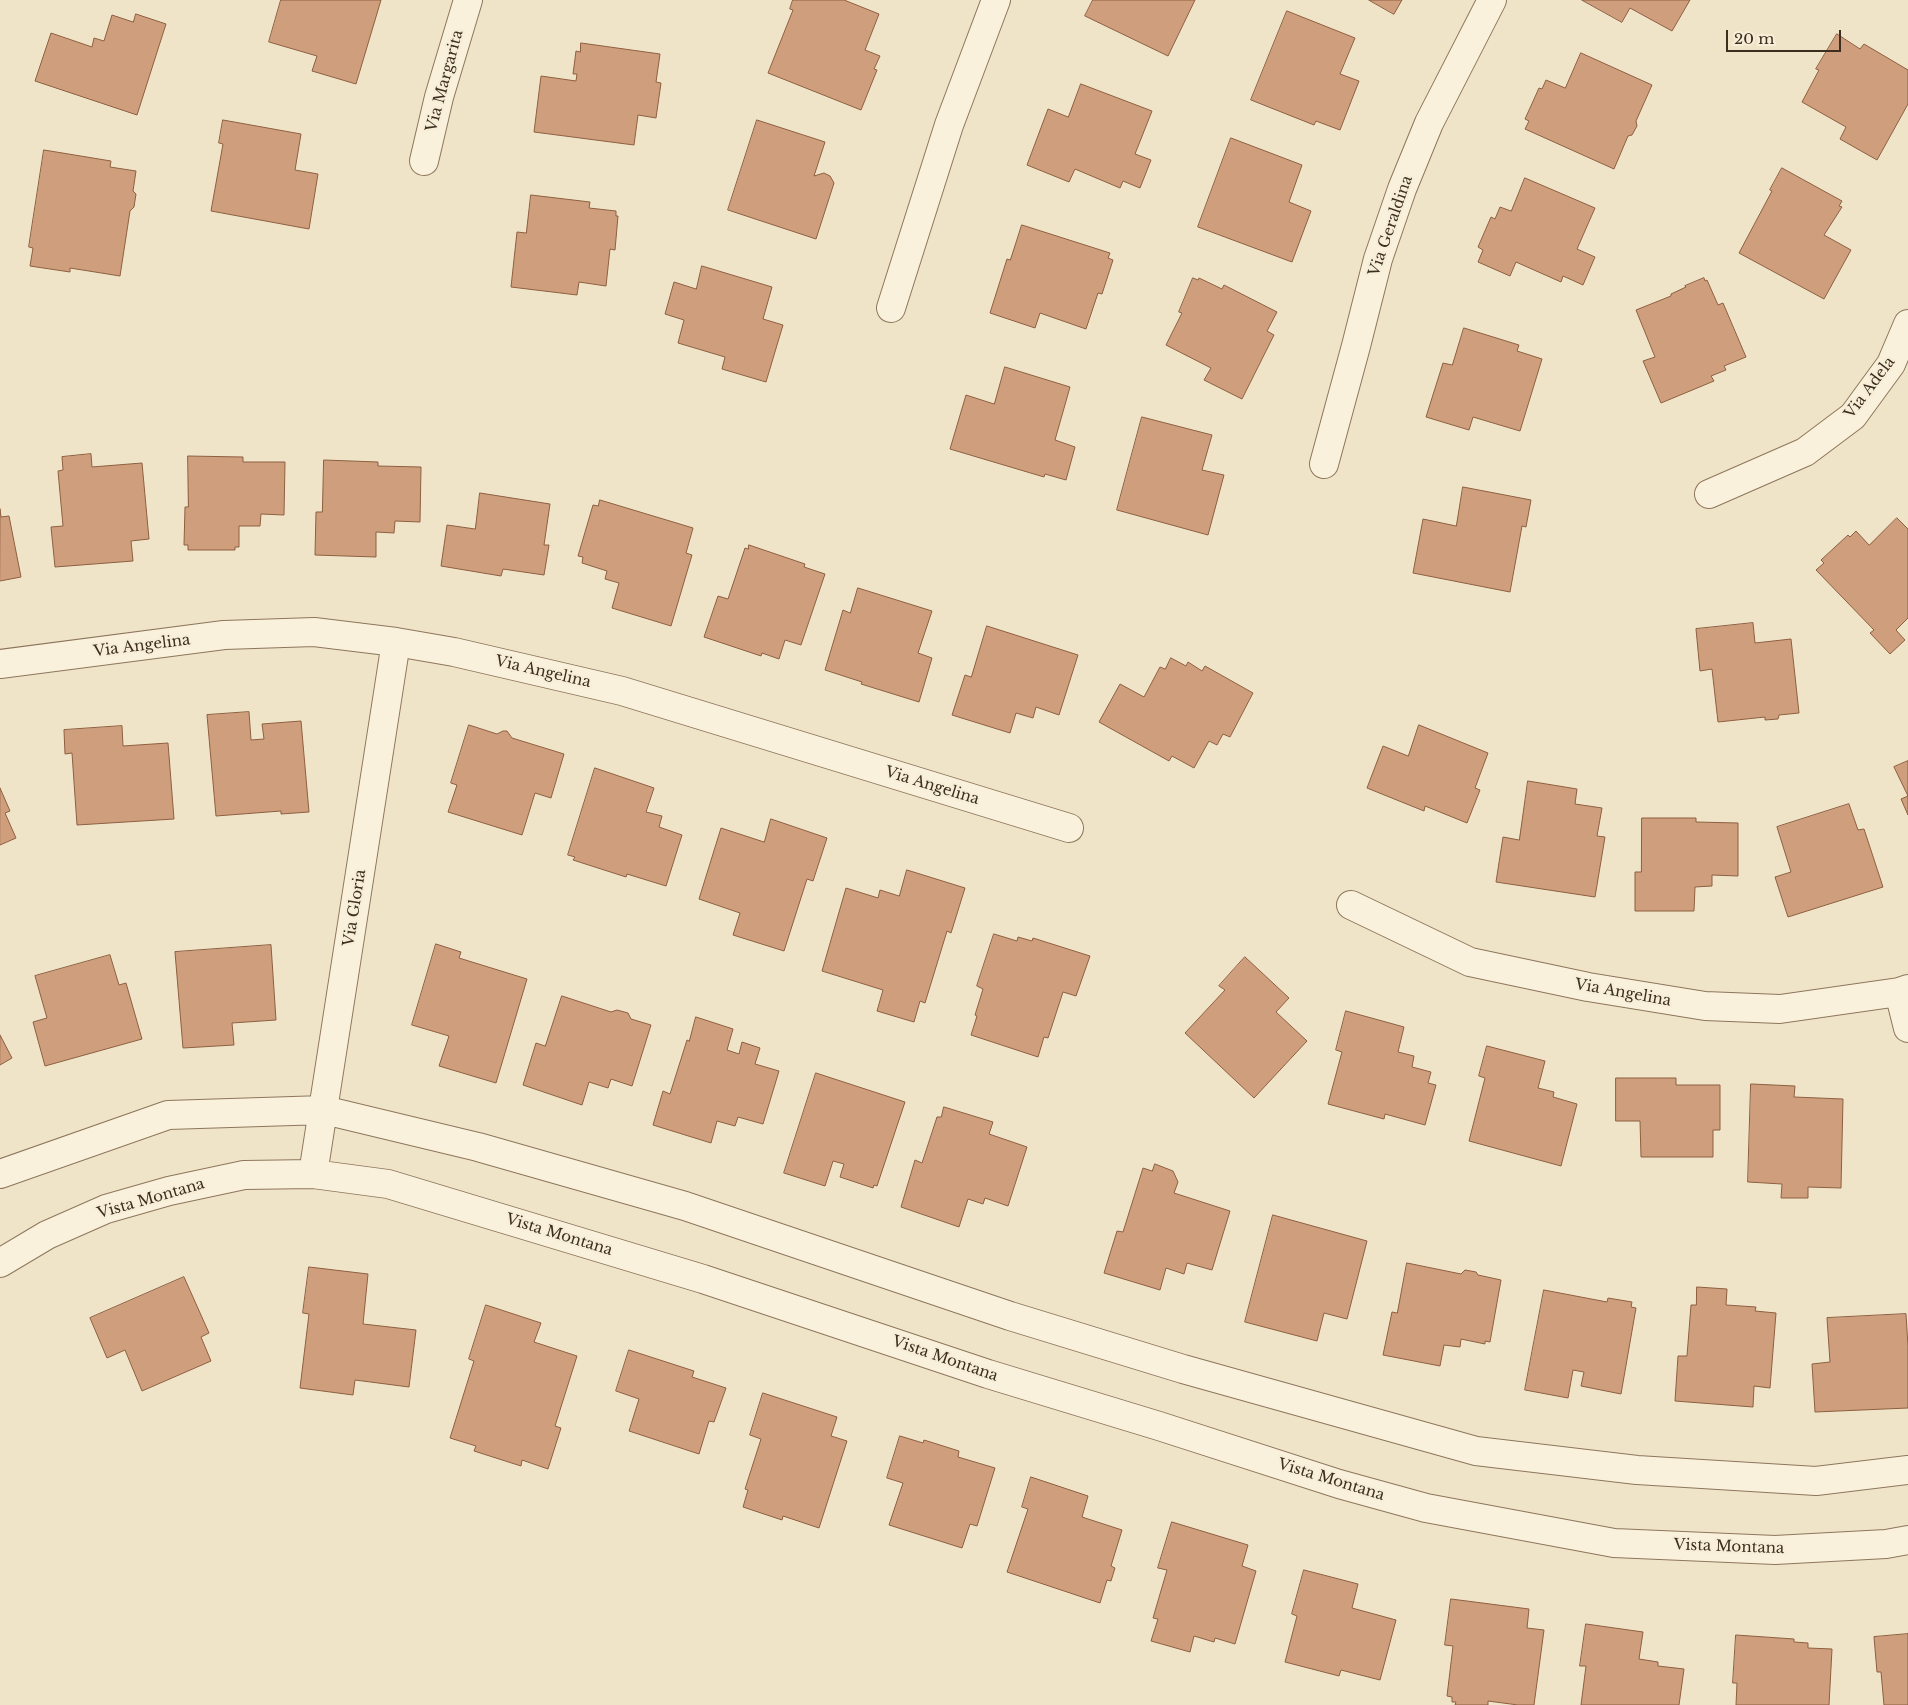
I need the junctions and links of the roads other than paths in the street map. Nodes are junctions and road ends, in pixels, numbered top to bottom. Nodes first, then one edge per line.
1 (468, 0) edge
2 (996, 0) edge
3 (1492, 0) edge
4 (424, 162) dead end
5 (891, 308) dead end
6 (1908, 324) edge
7 (1324, 464) dead end
8 (1709, 494) dead end
9 (396, 642) junction
10 (0, 664) edge
11 (1069, 828) dead end
12 (1352, 905) dead end
13 (1903, 990) edge
14 (1908, 1028) edge
15 (324, 1110) junction
16 (0, 1174) edge
17 (313, 1174) junction
18 (0, 1263) edge
19 (1908, 1470) edge
20 (1908, 1540) edge

1 - 4 street, Via Margarita
2 - 5 street
3 - 7 street, Via Geraldina
6 - 8 street, Via Adela
9 - 10 street, Via Angelina
9 - 11 street, Via Angelina
9 - 15 street, Via Gloria
12 - 13 street, Via Angelina
13 - 14 street
15 - 16 street
15 - 17 street, Via Gloria
15 - 19 street
17 - 18 street, Vista Montana
17 - 20 street, Vista Montana

